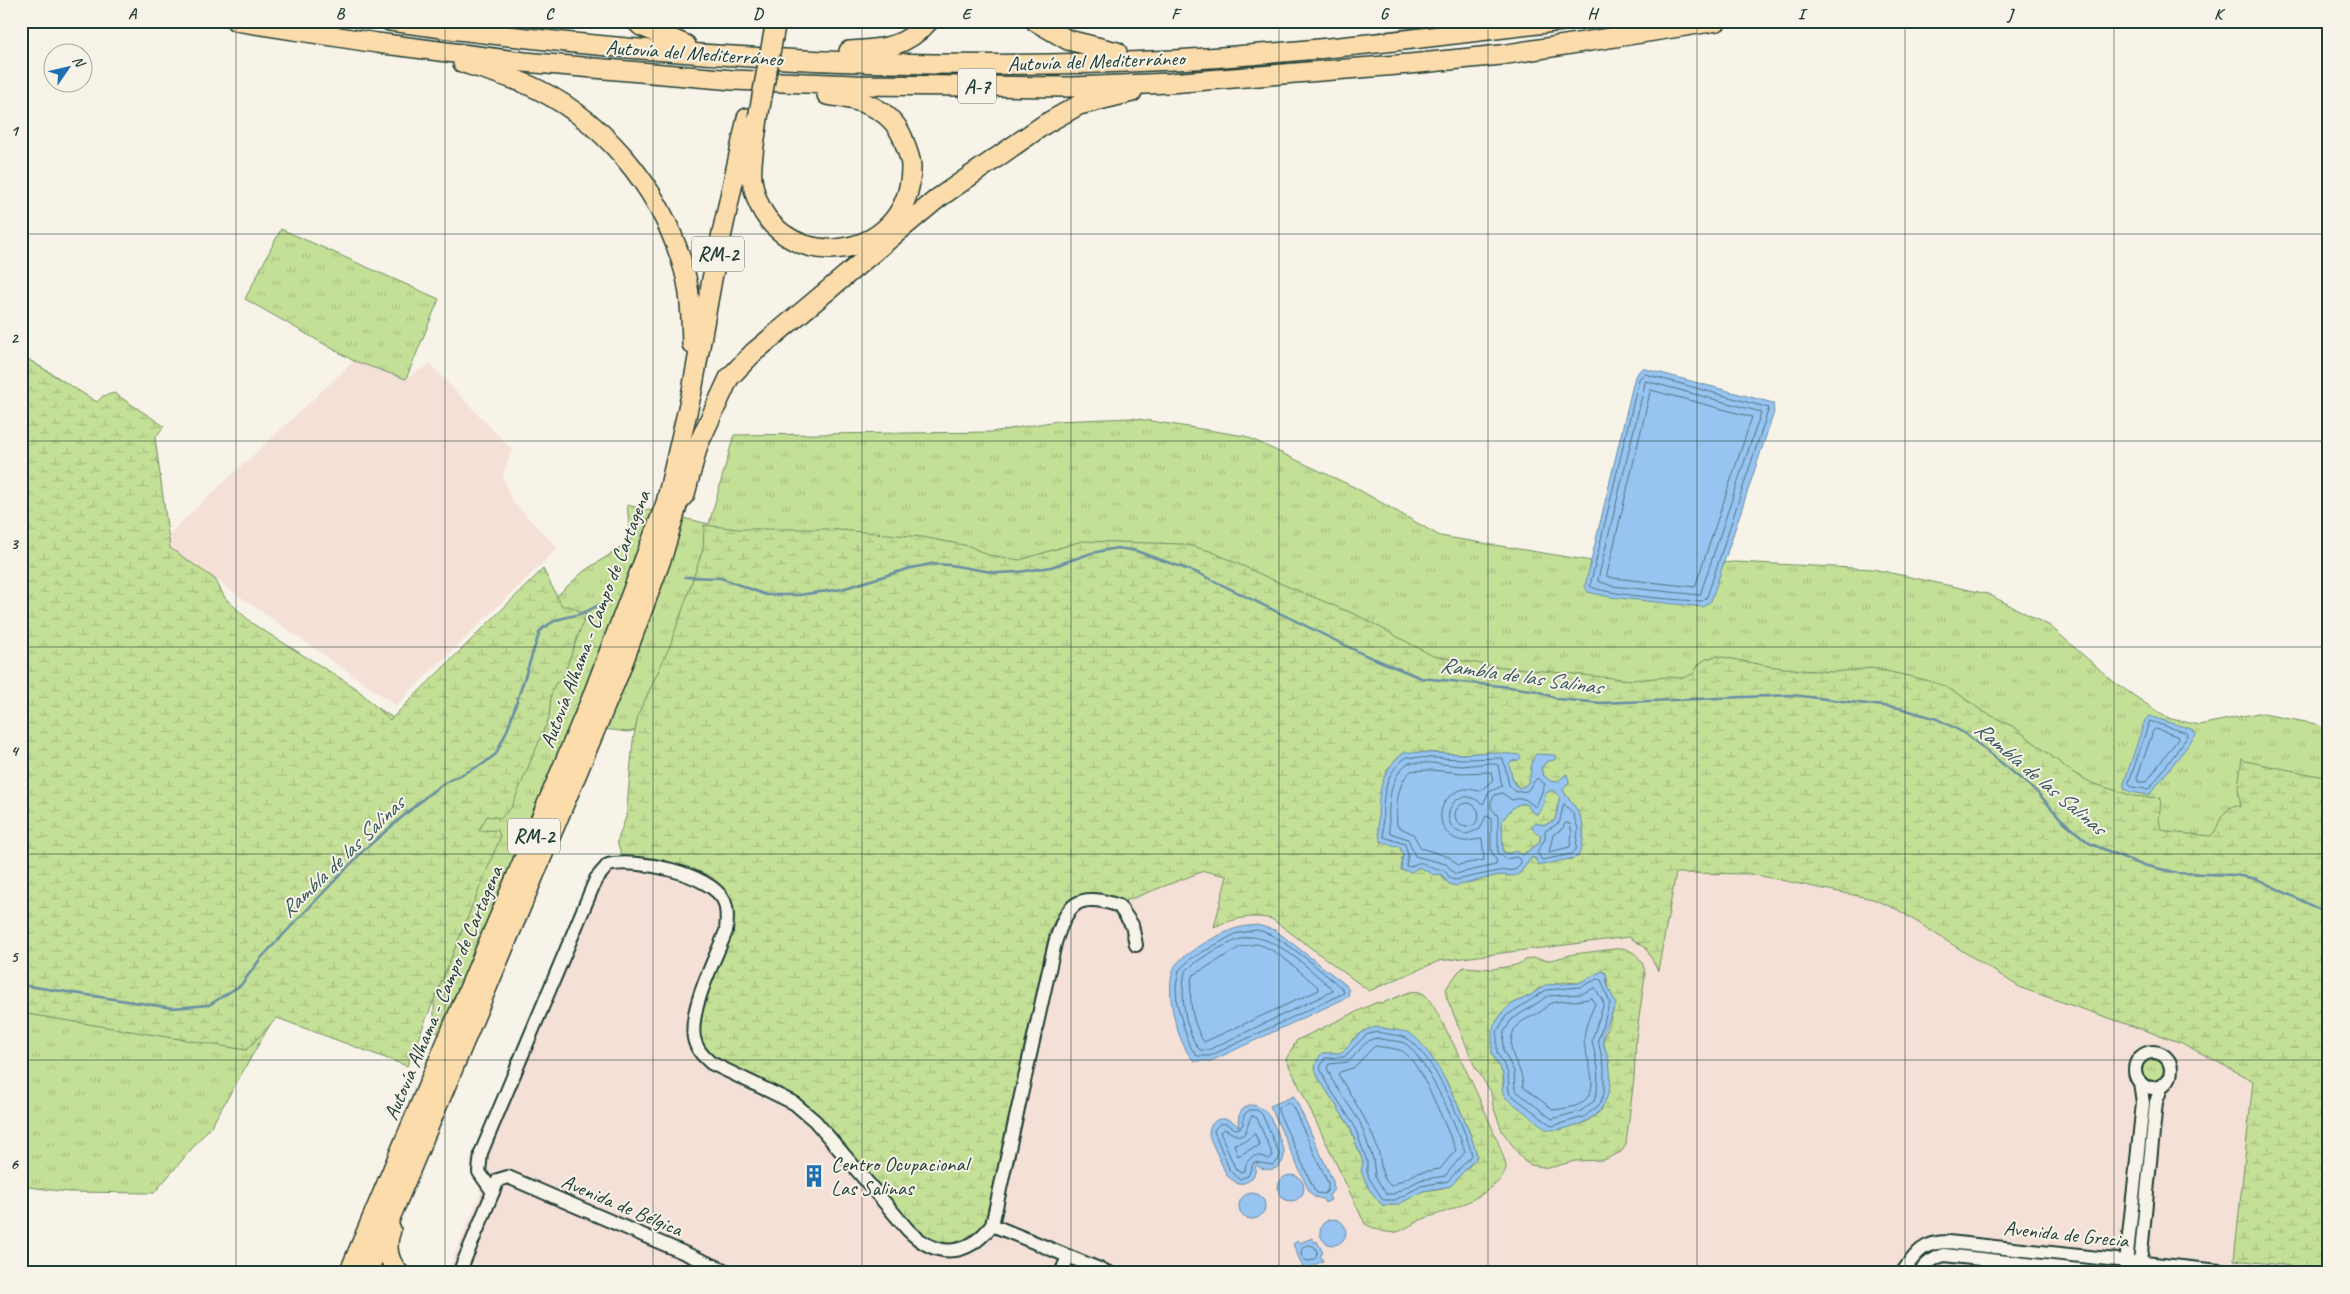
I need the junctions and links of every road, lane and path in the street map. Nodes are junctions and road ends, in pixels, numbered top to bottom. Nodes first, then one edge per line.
1 (234, 21) edge
2 (390, 21) edge
3 (458, 21) edge
4 (636, 21) edge
5 (765, 21) edge
6 (776, 21) edge
7 (929, 21) edge
8 (1035, 21) edge
9 (1562, 21) edge
10 (1717, 21) edge
11 (1443, 36) junction
12 (686, 46) junction
13 (1117, 52) junction
14 (831, 53) junction
15 (463, 63) junction
16 (1170, 83) junction
17 (752, 118) junction
18 (692, 391) junction
19 (678, 502) junction
20 (1136, 945) dead end
21 (2140, 1082) junction
22 (2162, 1085) junction
23 (493, 1192) junction
24 (399, 1195) junction
25 (992, 1225) junction
26 (1068, 1257) junction
27 (2125, 1267) edge
28 (2139, 1268) edge
29 (349, 1273) edge
30 (367, 1273) edge
31 (399, 1273) edge
32 (459, 1273) edge
33 (731, 1273) edge
34 (1061, 1273) edge
35 (1109, 1273) edge
36 (1902, 1273) edge
37 (1919, 1273) edge
38 (2107, 1273) edge
39 (2238, 1273) edge

1 - 15 highway
1 - 16 highway, Autovía del Mediterráneo / A-7
2 - 11 highway, Autovía del Mediterráneo / A-7
3 - 12 highway
4 - 12 highway
5 - 17 highway, RM-2
6 - 17 highway, RM-2, bridge
7 - 14 highway
8 - 13 highway
9 - 11 highway, Autovía del Mediterráneo / A-7
10 - 16 highway, Autovía del Mediterráneo / A-7
11 - 13 highway
12 - 14 highway
13 - 14 highway
15 - 17 highway
15 - 18 highway
16 - 19 highway
17 - 18 highway, RM-2
17 - 19 highway, RM-2
18 - 29 highway, Autovía Alhama - Campo de Cartagena / RM-2
19 - 24 highway, Autovía Alhama - Campo de Cartagena / RM-2
20 - 25 street
21 - 22 street
21 - 22 street
21 - 27 street
22 - 28 street
23 - 25 street
23 - 32 street
23 - 33 street, Avenida de Bélgica
24 - 30 highway, Autovía Alhama - Campo de Cartagena / RM-2
24 - 31 highway
25 - 26 street
26 - 34 street
26 - 35 street
27 - 28 street, Avenida de Grecia
27 - 36 street, Avenida de Grecia
28 - 39 street, Avenida de Grecia
37 - 38 street, Avenida de Grecia

